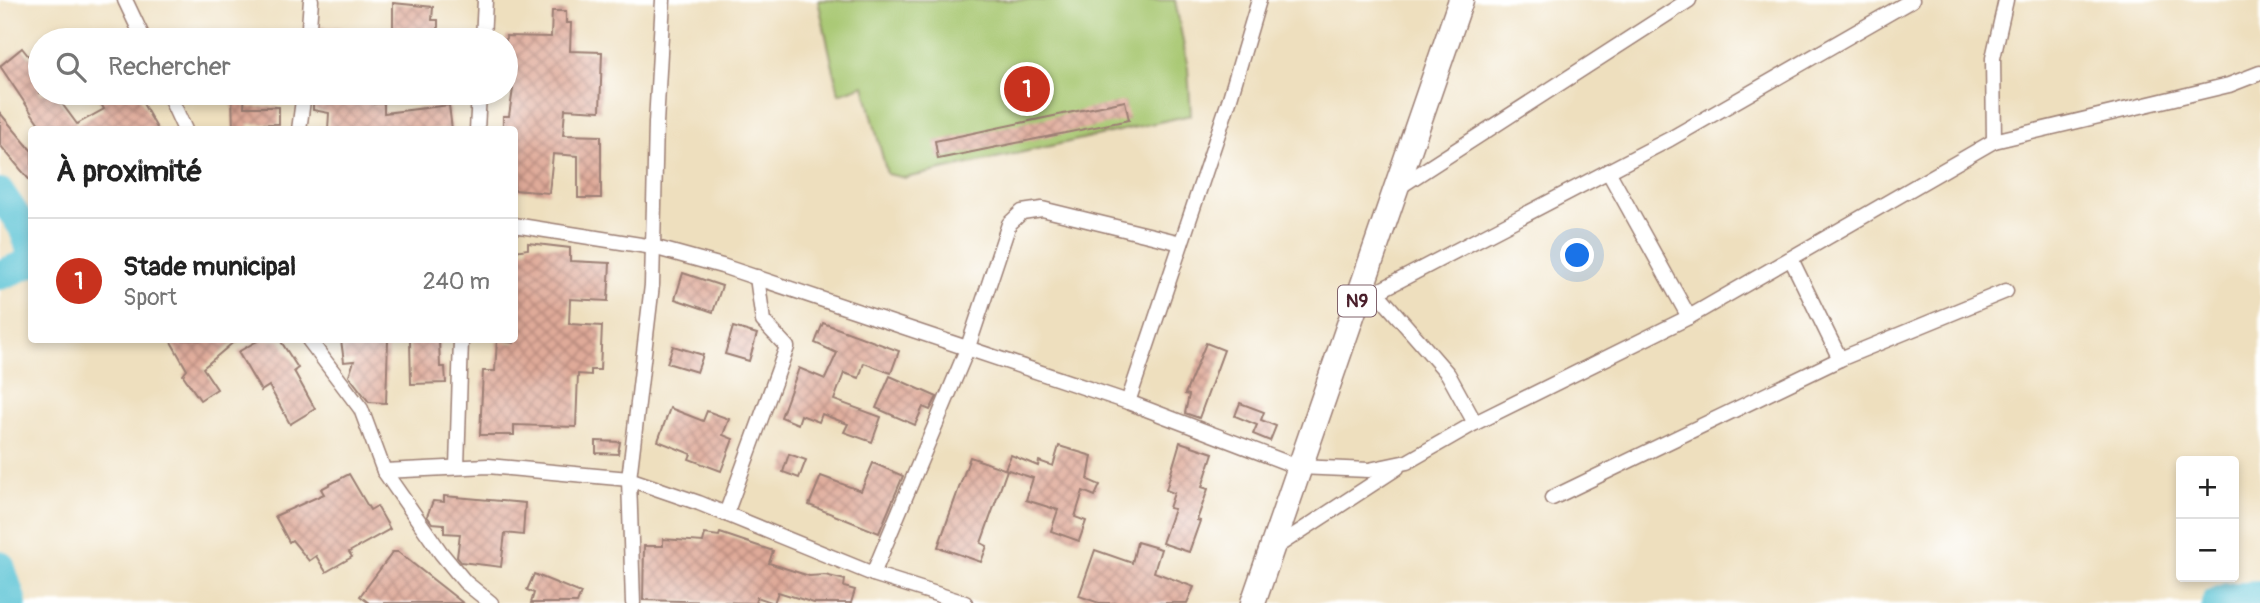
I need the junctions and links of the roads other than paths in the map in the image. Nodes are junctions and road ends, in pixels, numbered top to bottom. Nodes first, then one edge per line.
1 (125, 0) edge
2 (311, 0) edge
3 (485, 0) edge
4 (663, 0) edge
5 (1259, 0) edge
6 (1461, 0) edge
7 (1689, 0) edge
8 (1912, 0) edge
9 (2006, 0) edge
10 (138, 28) edge
11 (309, 28) edge
12 (484, 28) edge
13 (2260, 73) edge
14 (174, 105) edge
15 (302, 105) edge
16 (478, 105) edge
17 (183, 126) edge
18 (300, 126) edge
19 (477, 126) edge
20 (1994, 141) junction
21 (1608, 171) junction
22 (1396, 190) junction
23 (518, 226) edge
24 (1181, 243) junction
25 (653, 247) junction
26 (1791, 259) junction
27 (757, 278) junction
28 (1371, 286) junction
29 (2006, 291) dead end
30 (1689, 317) junction
31 (311, 343) edge
32 (461, 343) edge
33 (968, 347) junction
34 (1840, 359) junction
35 (1128, 402) junction
36 (1475, 424) junction
37 (1407, 462) junction
38 (457, 467) junction
39 (1298, 467) junction
40 (384, 471) junction
41 (629, 479) junction
42 (1552, 498) dead end
43 (726, 514) junction
44 (1269, 552) junction
45 (873, 574) junction
46 (491, 603) edge
47 (633, 603) edge
48 (965, 603) edge
49 (1253, 603) edge

1 - 10 street
2 - 11 street
3 - 12 street
4 - 25 street
5 - 24 street
6 - 22 highway, N9
7 - 22 street
8 - 21 street
9 - 20 street
13 - 20 street
14 - 17 street
15 - 18 street
16 - 19 street
20 - 26 street
21 - 28 street
21 - 30 street
22 - 28 highway, N9
23 - 25 street
24 - 33 street
24 - 35 street
25 - 27 street
25 - 41 street
26 - 30 street
26 - 34 street
27 - 33 street
27 - 43 street
28 - 36 street
28 - 39 highway, N9
29 - 34 street
30 - 36 street
31 - 40 street
32 - 38 street
33 - 35 street
33 - 45 street
34 - 42 street
35 - 39 street
36 - 37 street
37 - 39 street
37 - 44 street
38 - 40 street
38 - 41 street
39 - 44 highway, N9
40 - 46 street
41 - 43 street
41 - 47 street
43 - 45 street
44 - 49 highway, N9
45 - 48 street

